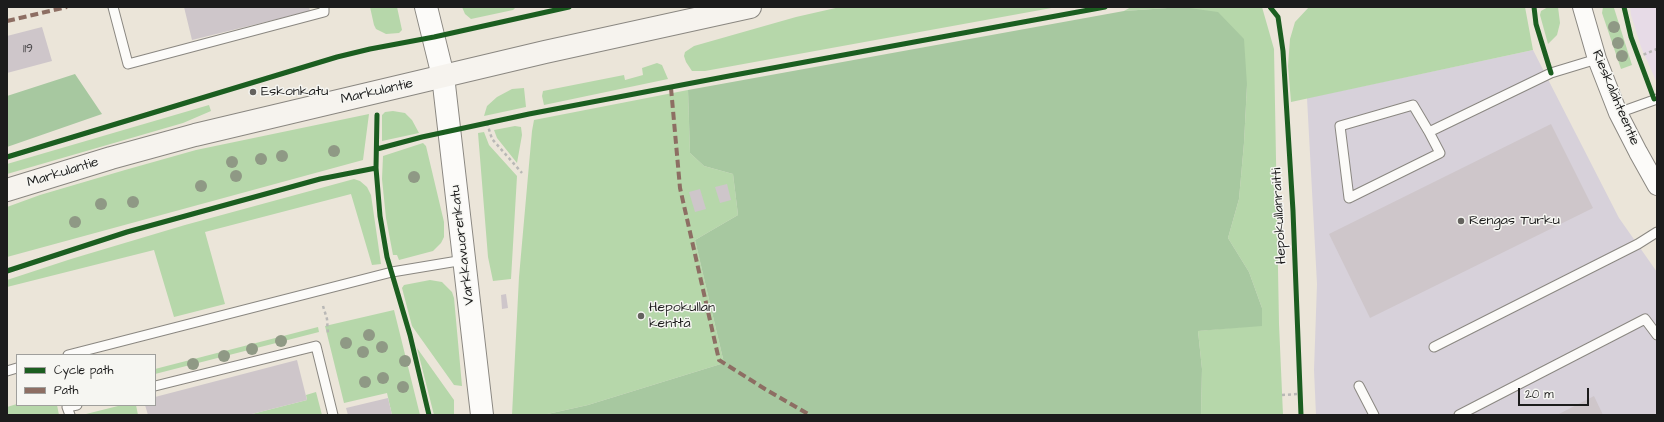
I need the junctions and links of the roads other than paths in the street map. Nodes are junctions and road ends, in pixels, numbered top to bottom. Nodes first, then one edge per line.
1 (113, 7) edge
2 (324, 7) edge
3 (426, 7) edge
4 (750, 7) edge
5 (1582, 7) edge
6 (1597, 59) junction
7 (443, 76) junction
8 (1657, 99) edge
9 (1618, 113) junction
10 (1429, 132) junction
11 (1657, 186) edge
12 (7, 190) edge
13 (1657, 232) edge
14 (464, 260) junction
15 (1657, 335) edge
16 (1434, 347) dead end
17 (72, 354) edge
18 (156, 386) edge
19 (1359, 386) dead end
20 (72, 406) edge
21 (70, 415) edge
22 (334, 415) edge
23 (482, 415) edge
24 (1374, 415) edge
25 (1459, 415) edge

1 - 2 lane
3 - 7 street
4 - 7 main road, Markulantie
5 - 6 street, Rieskalähteentie
6 - 9 street, Rieskalähteentie
6 - 10 lane
7 - 12 main road, Markulantie
7 - 14 street, Varkkavuorenkatu
8 - 9 lane
9 - 11 street, Rieskalähteentie
10 - 10 lane
13 - 16 lane
14 - 17 lane
14 - 23 street, Varkkavuorenkatu
15 - 25 lane
18 - 22 lane
19 - 24 lane
20 - 21 lane

